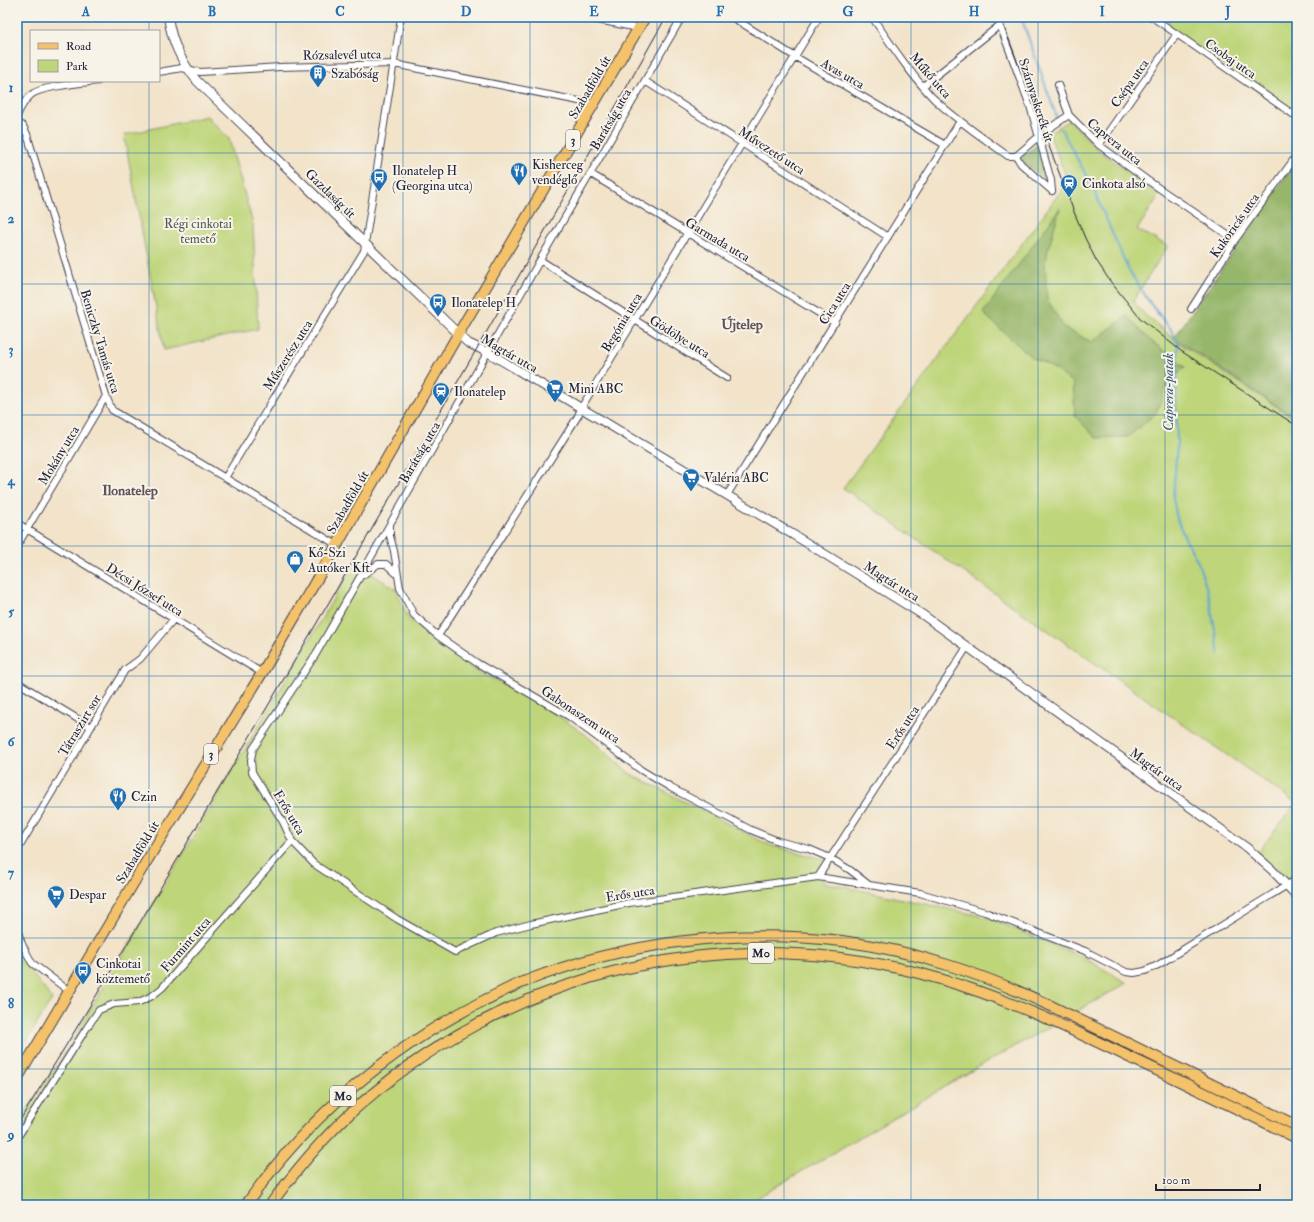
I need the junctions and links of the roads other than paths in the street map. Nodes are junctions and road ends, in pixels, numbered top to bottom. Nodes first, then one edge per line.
1 (168, 17) edge
2 (401, 17) edge
3 (583, 17) edge
4 (645, 17) edge
5 (682, 17) edge
6 (732, 17) edge
7 (818, 17) edge
8 (872, 17) edge
9 (997, 17) edge
10 (1152, 17) edge
11 (1000, 25) junction
12 (638, 28) junction
13 (1177, 34) junction
14 (794, 56) junction
15 (394, 64) junction
16 (188, 69) junction
17 (160, 72) edge
18 (645, 81) junction
19 (89, 82) edge
20 (1058, 85) dead end
21 (923, 86) junction
22 (594, 104) junction
23 (1069, 115) junction
24 (17, 116) edge
25 (1297, 117) edge
26 (17, 122) edge
27 (960, 122) junction
28 (1038, 137) junction
29 (742, 143) junction
30 (945, 145) junction
31 (1099, 145) junction
32 (1297, 154) edge
33 (1016, 156) junction
34 (591, 174) junction
35 (687, 233) junction
36 (888, 237) junction
37 (1235, 240) junction
38 (366, 243) junction
39 (540, 260) junction
40 (1191, 308) dead end
41 (634, 320) junction
42 (835, 323) junction
43 (459, 334) junction
44 (489, 353) junction
45 (726, 378) dead end
46 (106, 396) junction
47 (581, 408) junction
48 (225, 478) junction
49 (727, 495) junction
50 (17, 523) edge
51 (390, 524) junction
52 (27, 529) junction
53 (337, 545) junction
54 (17, 546) edge
55 (398, 575) junction
56 (360, 577) junction
57 (173, 620) junction
58 (438, 636) junction
59 (967, 647) junction
60 (262, 673) junction
61 (17, 682) edge
62 (91, 727) junction
63 (252, 772) joint
64 (292, 841) junction
65 (17, 851) edge
66 (830, 858) junction
67 (818, 877) junction
68 (1297, 879) edge
69 (869, 885) junction
70 (1287, 885) junction
71 (1297, 896) edge
72 (17, 929) edge
73 (69, 991) junction
74 (17, 1080) edge
75 (1297, 1126) edge
76 (17, 1138) edge
77 (1297, 1138) edge
78 (246, 1205) edge
79 (270, 1205) edge

1 - 16 street, Gazdaság út
2 - 15 street, Műszerész utca
3 - 12 street
4 - 12 main road, Szabadföld út / 3
5 - 18 street, Barátság utca
6 - 14 street, Avas utca
7 - 14 street, Begónia utca
8 - 21 street, Műkő utca
9 - 11 street, Szárnyaskerék út
10 - 13 street, Csobaj utca
11 - 21 street
11 - 28 street, Szárnyaskerék út
12 - 22 main road, Szabadföld út / 3
13 - 25 street, Csobaj utca
13 - 31 street, Csépa utca
14 - 29 street, Begónia utca
14 - 30 street, Avas utca
15 - 16 street, Rózsalevél utca
15 - 22 street, Rózsalevél utca
15 - 38 street, Műszerész utca
16 - 17 street, Rózsalevél utca
16 - 38 street, Gazdaság út
18 - 29 street, Művezető utca
18 - 34 street, Barátság utca
19 - 24 street
20 - 23 street, Caprera utca
21 - 27 street, Műkő utca
22 - 43 main road, Szabadföld út / 3
23 - 28 street
23 - 31 street, Caprera utca
26 - 46 street, Beniczky Tamás utca
27 - 30 street, Cica utca
27 - 33 street, Műkő utca
28 - 33 street
28 - 33 street, Szárnyaskerék út
29 - 35 street, Begónia utca
29 - 36 street, Művezető utca
30 - 36 street, Cica utca
31 - 37 street, Caprera utca
32 - 37 street, Kukoricás utca
34 - 35 street, Garmada utca
34 - 39 street, Barátság utca
35 - 41 street, Begónia utca
35 - 42 street, Garmada utca
36 - 42 street, Cica utca
37 - 40 street, Kukoricás utca
38 - 43 street, Gazdaság út
38 - 48 street, Műszerész utca
39 - 41 street, Gödölye utca
39 - 44 street, Barátság utca
41 - 45 street, Gödölye utca
41 - 47 street, Begónia utca
42 - 49 street, Cica utca
43 - 44 street, Magtár utca
43 - 53 main road, Szabadföld út / 3
44 - 47 street, Magtár utca
44 - 51 street, Barátság utca
46 - 48 street, Beniczky Tamás utca
46 - 52 street, Mokány utca
47 - 49 street, Magtár utca
47 - 58 street, Begónia utca
48 - 53 street, Beniczky Tamás utca
49 - 59 street, Magtár utca
50 - 52 street, Décsi József utca
51 - 55 street, Gabonaszem utca
51 - 56 street, Barátság utca
52 - 54 street, Mokány utca
52 - 57 street, Décsi József utca
53 - 60 main road, Szabadföld út / 3
55 - 56 street
55 - 58 street, Gabonaszem utca
56 - 63 street, Barátság utca
57 - 60 street, Décsi József utca
57 - 62 street, Tátraszirt sor
58 - 66 street, Gabonaszem utca
59 - 66 street, Erős utca
59 - 70 street, Magtár utca
60 - 73 main road, Szabadföld út / 3
61 - 62 street
62 - 65 street, Tátraszirt sor
63 - 64 street, Erős utca
64 - 67 street, Erős utca
64 - 76 street, Furmint utca
66 - 67 street, Erős utca
66 - 69 street, Gabonaszem utca
67 - 69 street
68 - 70 street
69 - 70 street
70 - 71 street, Magtár utca
72 - 73 street
73 - 74 main road, Szabadföld út / 3
75 - 78 main road, M0
77 - 79 main road, M0

